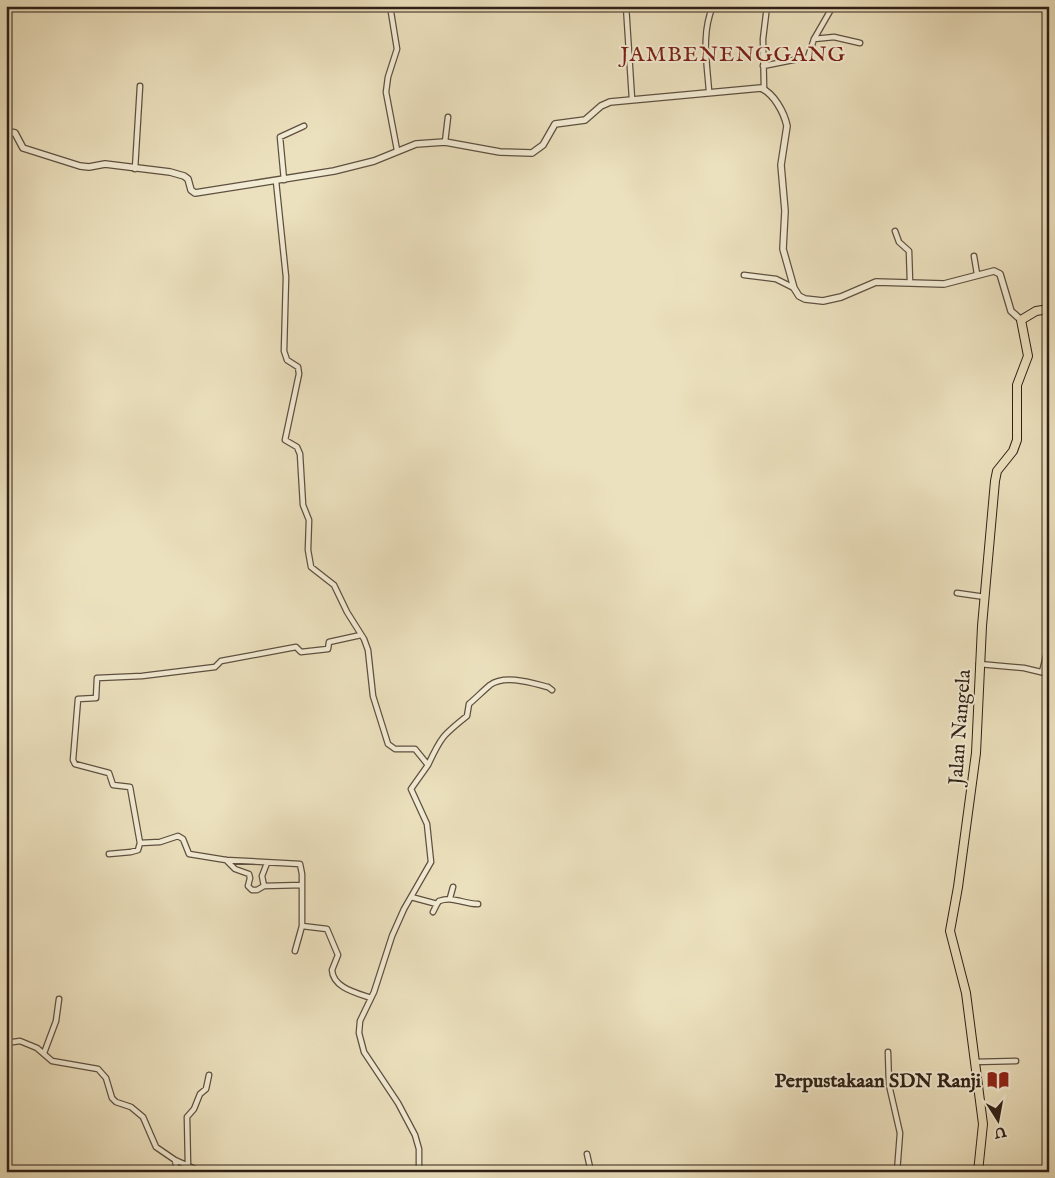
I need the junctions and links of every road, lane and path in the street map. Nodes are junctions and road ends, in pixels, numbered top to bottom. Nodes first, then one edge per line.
1 (390, 6) edge
2 (626, 6) edge
3 (713, 6) edge
4 (767, 6) edge
5 (833, 6) edge
6 (814, 39) junction
7 (860, 43) dead end
8 (764, 66) junction
9 (140, 86) dead end
10 (764, 89) junction
11 (709, 91) junction
12 (632, 99) junction
13 (448, 117) dead end
14 (304, 126) dead end
15 (6, 130) edge
16 (445, 142) junction
17 (397, 150) junction
18 (135, 169) junction
19 (284, 180) junction
20 (276, 181) junction
21 (895, 231) dead end
22 (974, 256) dead end
23 (977, 274) junction
24 (744, 275) dead end
25 (910, 282) junction
26 (794, 288) junction
27 (1049, 308) edge
28 (1021, 320) junction
29 (957, 593) dead end
30 (985, 597) junction
31 (361, 635) junction
32 (1049, 644) edge
33 (1047, 653) edge
34 (979, 664) junction
35 (1042, 672) junction
36 (1049, 674) edge
37 (552, 690) dead end
38 (428, 765) junction
39 (140, 843) junction
40 (109, 854) dead end
41 (226, 860) junction
42 (267, 863) junction
43 (302, 885) junction
44 (264, 886) junction
45 (453, 887) dead end
46 (410, 897) junction
47 (450, 898) junction
48 (437, 904) junction
49 (478, 904) dead end
50 (433, 912) dead end
51 (302, 926) junction
52 (295, 951) dead end
53 (371, 998) junction
54 (59, 999) dead end
55 (8, 1043) edge
56 (888, 1052) dead end
57 (44, 1053) junction
58 (974, 1062) junction
59 (1016, 1062) dead end
60 (209, 1075) dead end
61 (587, 1154) dead end
62 (175, 1160) junction
63 (188, 1166) junction
64 (177, 1172) edge
65 (202, 1172) edge
66 (420, 1172) edge
67 (591, 1172) edge
68 (897, 1172) edge
69 (978, 1172) edge

1 - 17 street
2 - 12 street
3 - 11 street
4 - 8 street
5 - 6 street
6 - 7 street
6 - 8 street
8 - 10 street
9 - 18 street
10 - 11 street
10 - 26 street
11 - 12 street
12 - 16 street
13 - 16 street
14 - 19 street
15 - 18 street
16 - 17 street
17 - 19 street
18 - 20 street
19 - 20 street
20 - 31 street
21 - 25 street
22 - 23 street
23 - 25 street
23 - 28 street
24 - 26 street
25 - 26 street
27 - 28 main road
28 - 30 main road, Jalan Nangela
29 - 30 street
30 - 34 main road, Jalan Nangela
31 - 38 street
31 - 39 street
32 - 33 street
33 - 35 street
34 - 35 street
34 - 58 main road, Jalan Nangela
35 - 36 street
37 - 38 street
38 - 46 street
39 - 40 street
39 - 41 street
41 - 42 street
41 - 44 street
42 - 43 street
42 - 44 street
43 - 44 street
43 - 51 street
45 - 47 street
46 - 48 street
46 - 53 street
47 - 48 street
47 - 49 street
48 - 50 street
51 - 52 street
51 - 53 street
53 - 66 street
54 - 57 street
55 - 57 street
56 - 68 street
57 - 62 street
58 - 59 street
58 - 69 main road, Jalan Nangela
60 - 63 street
61 - 67 street
62 - 63 street
62 - 64 street
63 - 65 street

